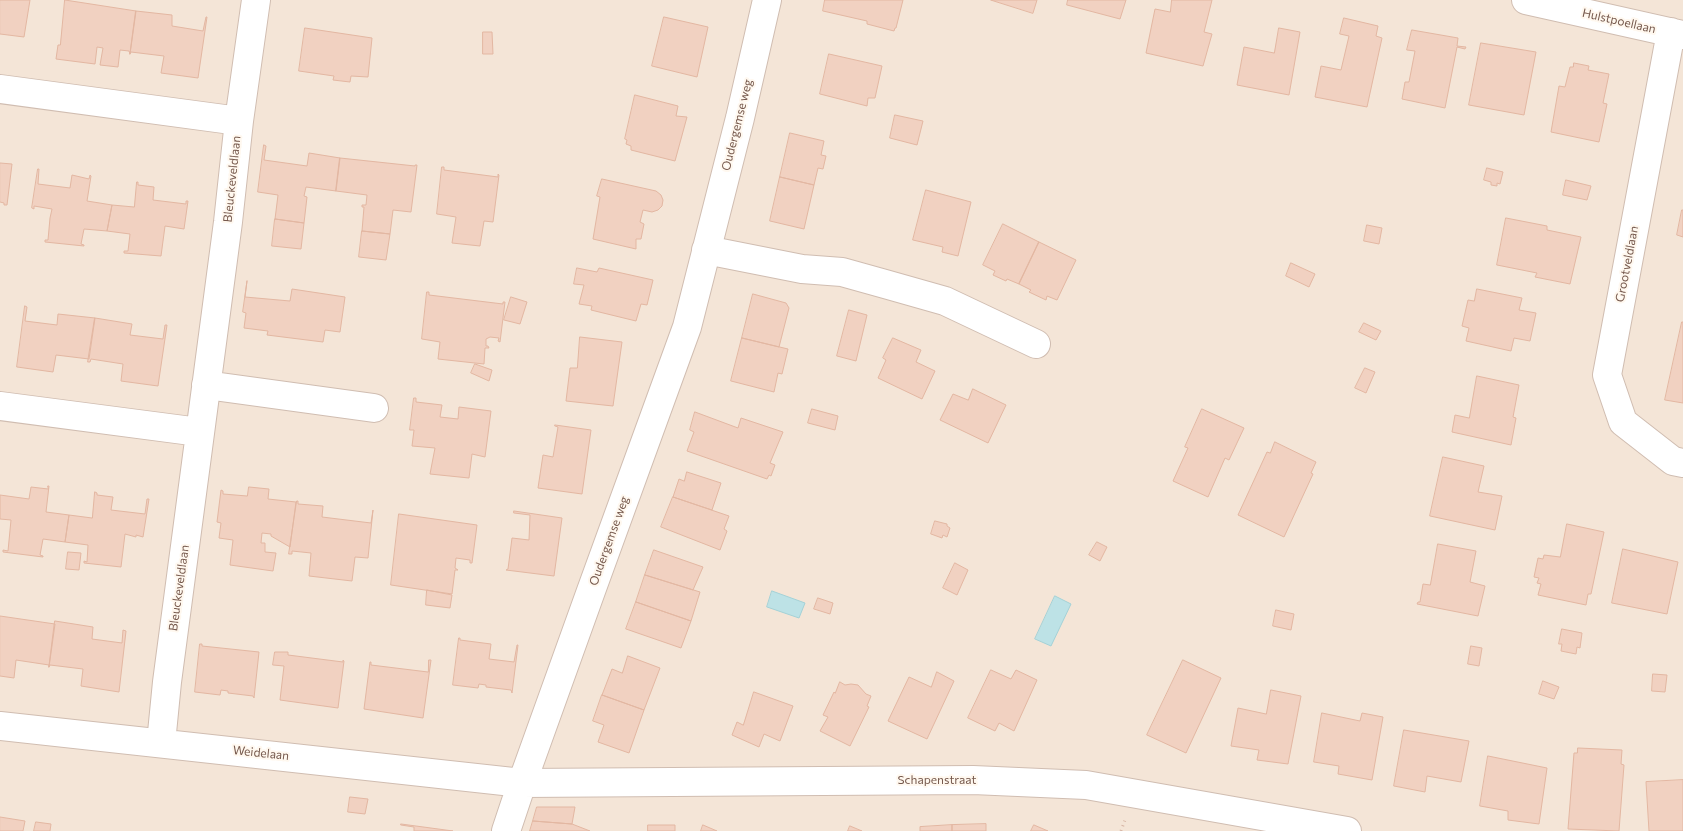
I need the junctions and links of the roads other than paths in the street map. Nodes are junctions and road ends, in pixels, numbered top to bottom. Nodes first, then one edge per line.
1 (256, 0) edge
2 (767, 0) edge
3 (1526, 0) edge
4 (1677, 33) edge
5 (0, 89) edge
6 (239, 121) junction
7 (706, 250) junction
8 (1036, 344) dead end
9 (206, 385) junction
10 (0, 406) edge
11 (374, 408) dead end
12 (199, 432) junction
13 (1683, 463) edge
14 (0, 726) edge
15 (161, 743) junction
16 (522, 783) junction
17 (506, 831) edge
18 (1347, 831) edge

1 - 6 street, Bleuckeveldlaan
2 - 7 street, Oudergemse weg
3 - 4 street, Hulstpoellaan
4 - 13 street, Grootveldlaan
5 - 6 street, Bleuckeveldlaan
6 - 9 street, Bleuckeveldlaan
7 - 8 street
7 - 16 street, Oudergemse weg
9 - 11 street
9 - 12 street, Bleuckeveldlaan
10 - 12 street
12 - 15 street, Bleuckeveldlaan
14 - 15 street, Weidelaan
15 - 16 street, Weidelaan
16 - 17 street, Oudergemse weg
16 - 18 street, Schapenstraat

